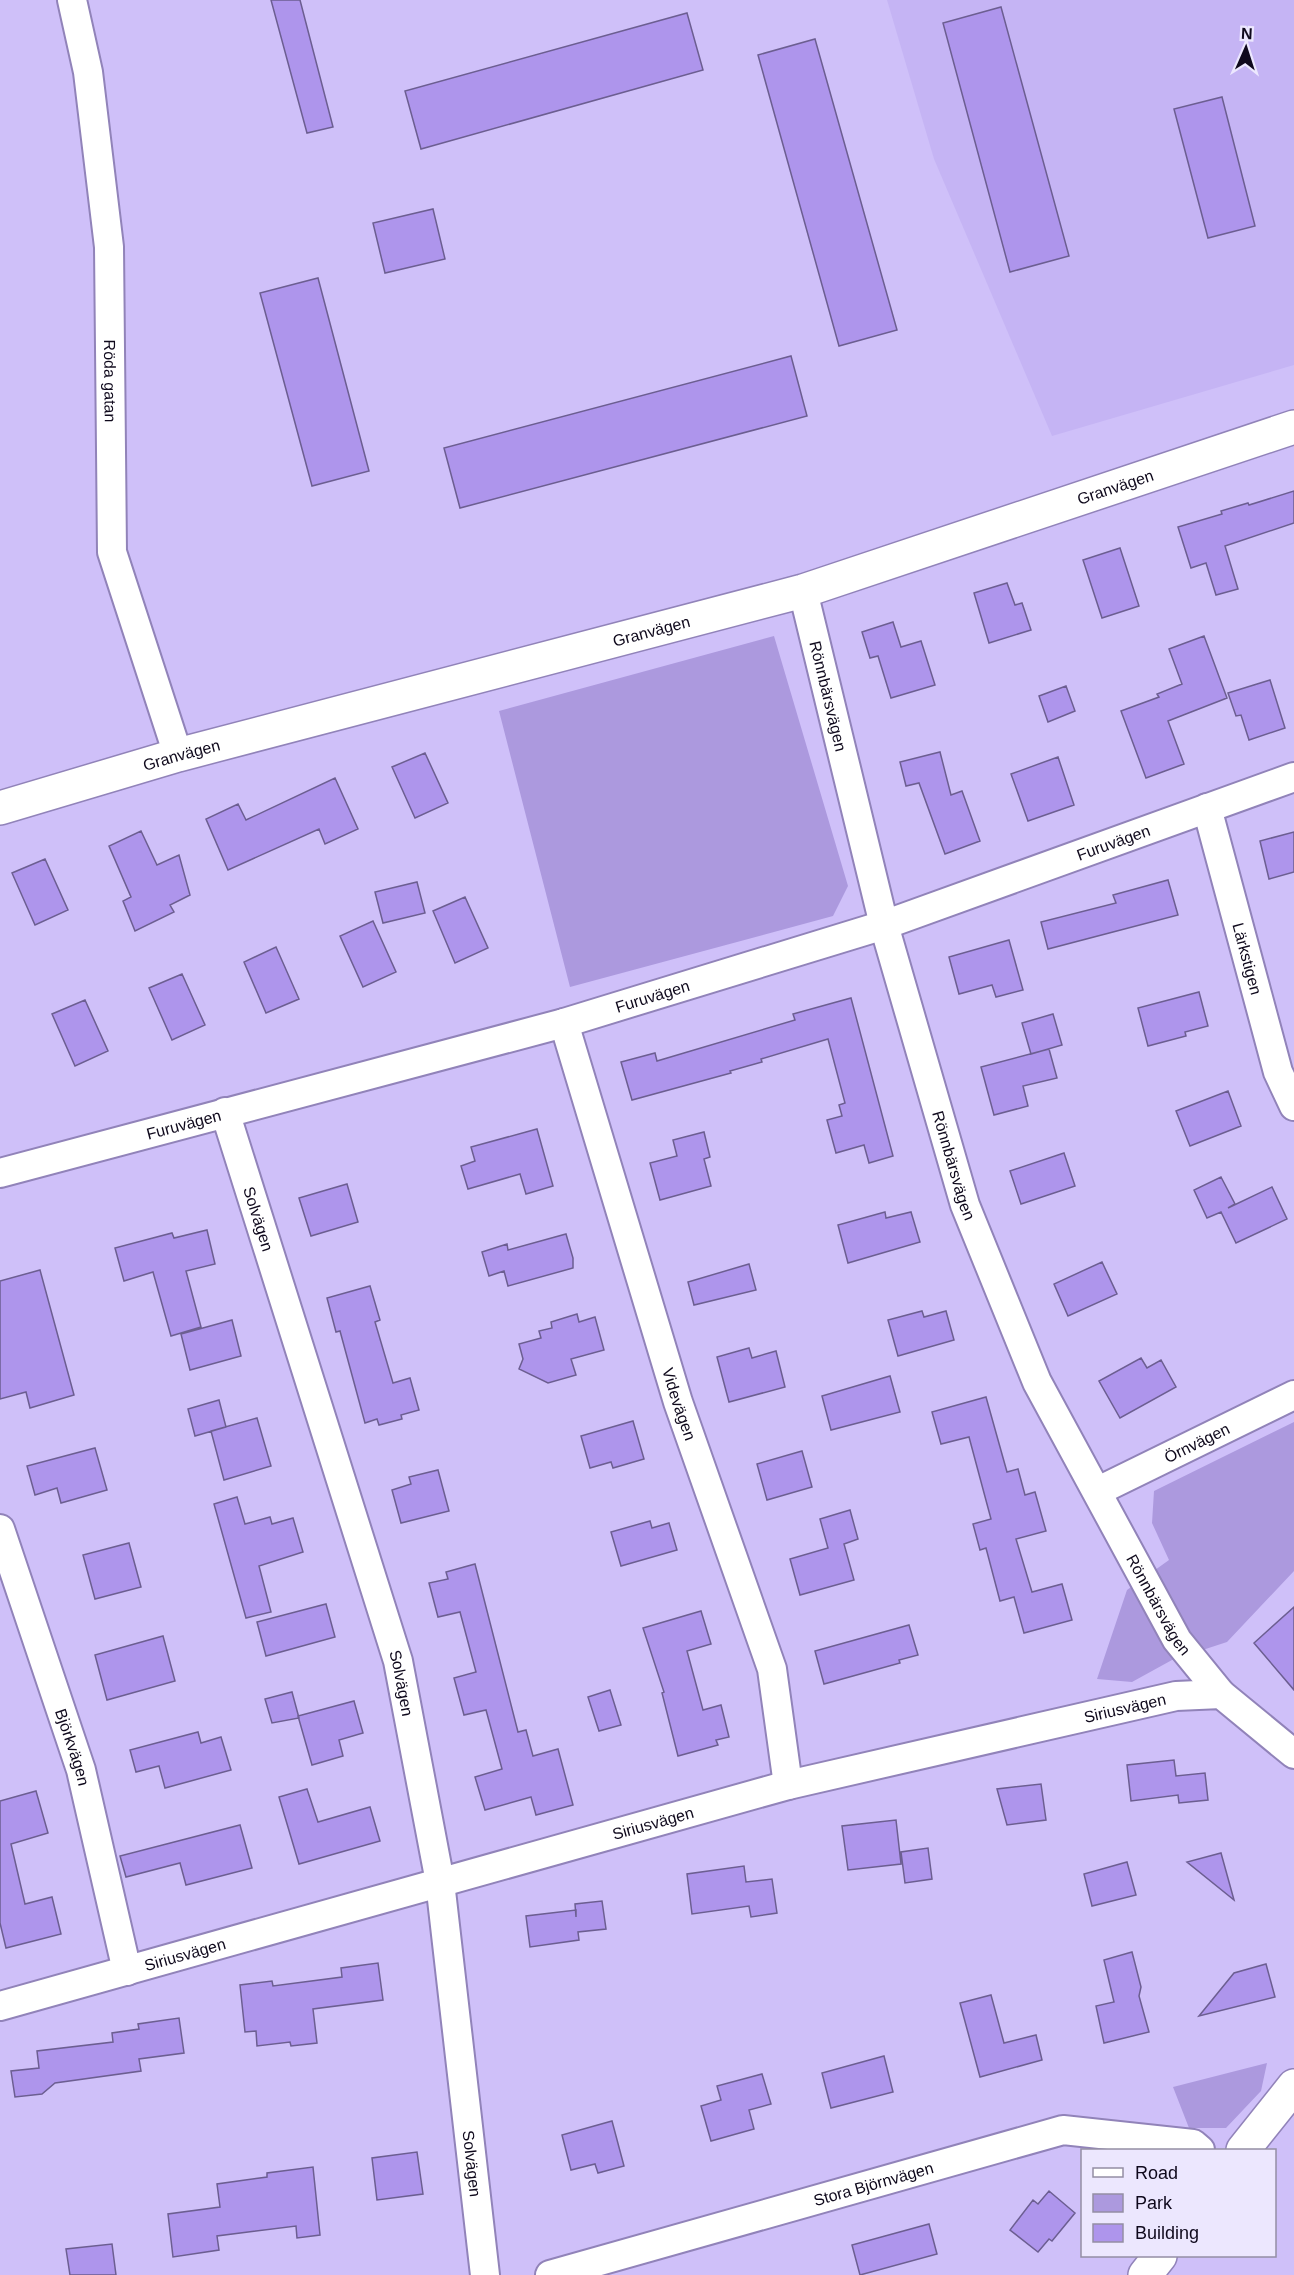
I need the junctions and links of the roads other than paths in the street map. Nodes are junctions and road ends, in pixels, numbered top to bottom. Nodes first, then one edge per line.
1 (72, 0) edge
2 (1294, 427) edge
3 (803, 591) junction
4 (178, 755) junction
5 (1294, 777) edge
6 (0, 808) edge
7 (1207, 808) junction
8 (884, 925) junction
9 (564, 1023) junction
10 (1294, 1107) edge
11 (225, 1112) junction
12 (0, 1173) edge
13 (1294, 1395) edge
14 (1098, 1491) junction
15 (0, 1529) edge
16 (1221, 1694) junction
17 (1294, 1754) edge
18 (788, 1785) junction
19 (440, 1882) junction
20 (127, 1971) junction
21 (0, 2006) edge
22 (1294, 2086) edge
23 (1198, 2149) edge
24 (1245, 2149) edge
25 (1159, 2257) edge
26 (485, 2275) edge
27 (550, 2275) edge
28 (1145, 2275) edge

1 - 4 street, Röda gatan
2 - 3 street, Granvägen
3 - 4 street, Granvägen
3 - 8 street, Rönnbärsvägen
4 - 6 street, Granvägen
5 - 7 street, Furuvägen
7 - 8 street, Furuvägen
7 - 10 street, Lärkstigen
8 - 9 street, Furuvägen
8 - 14 street, Rönnbärsvägen
9 - 11 street, Furuvägen
9 - 18 street, Videvägen
11 - 12 street, Furuvägen
11 - 19 street, Solvägen
13 - 14 street, Örnvägen
14 - 16 street, Rönnbärsvägen
15 - 20 street, Björkvägen
16 - 17 street
16 - 18 street, Siriusvägen
18 - 19 street, Siriusvägen
19 - 20 street, Siriusvägen
19 - 26 street, Solvägen
20 - 21 street, Siriusvägen
22 - 24 street
23 - 27 street, Stora Björnvägen
25 - 28 street

